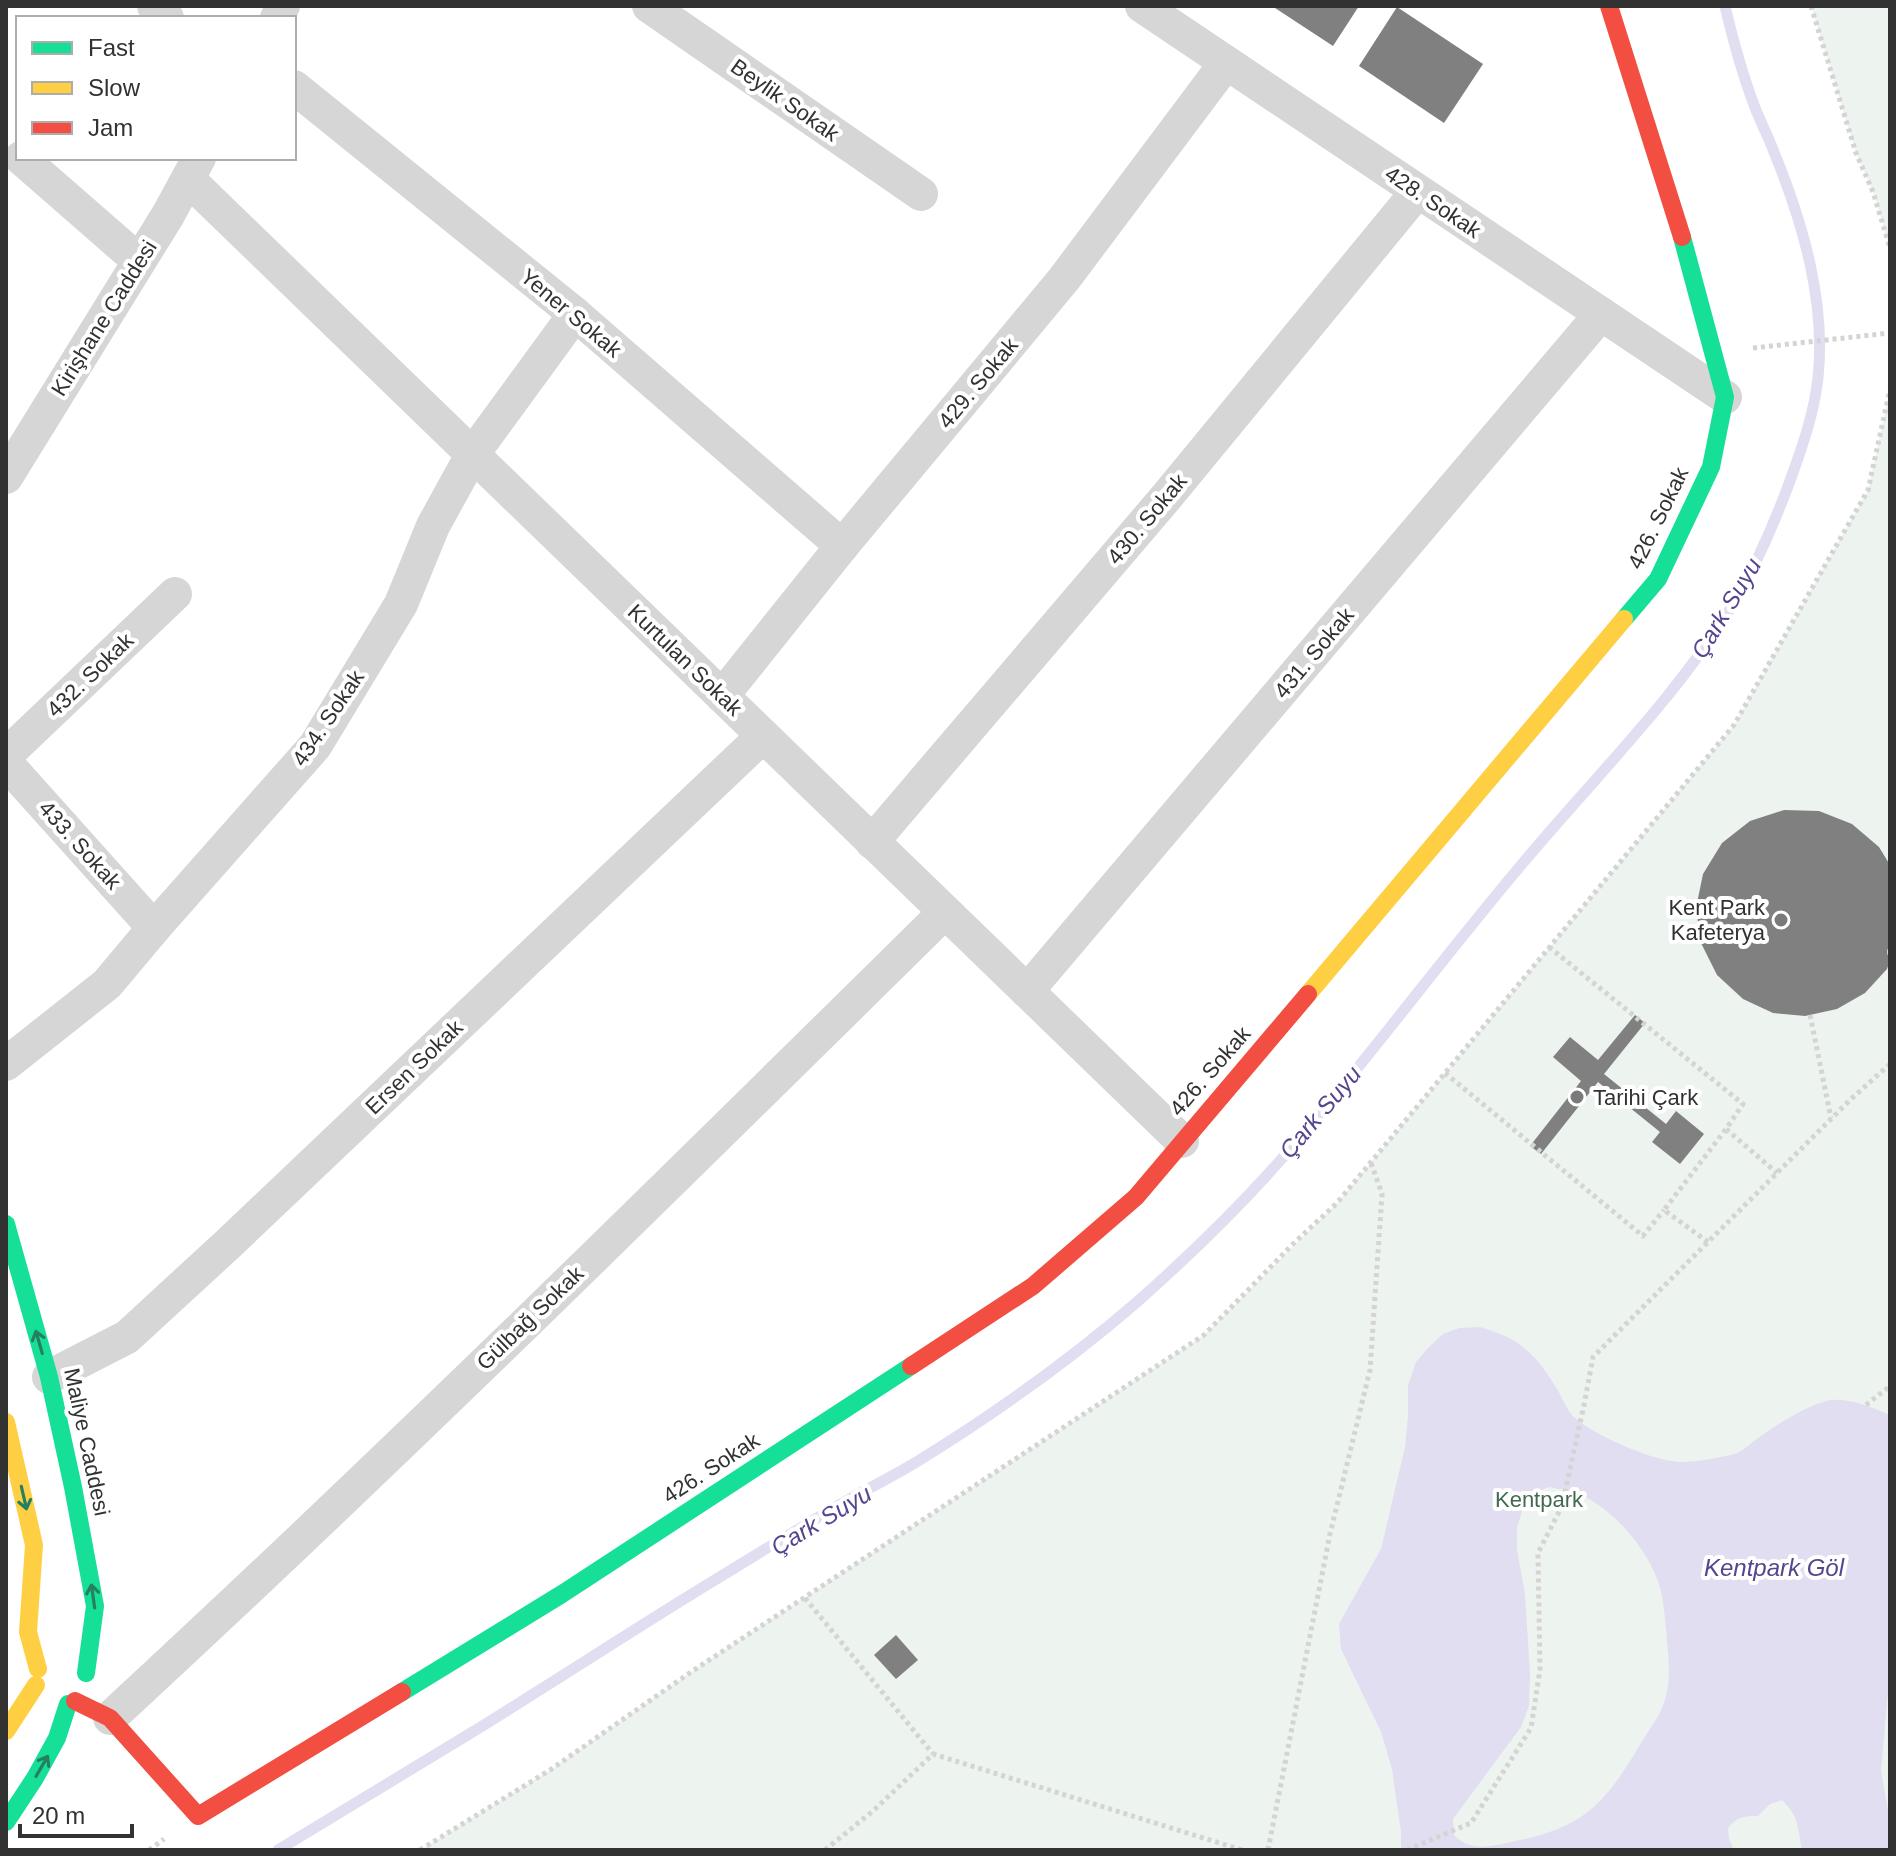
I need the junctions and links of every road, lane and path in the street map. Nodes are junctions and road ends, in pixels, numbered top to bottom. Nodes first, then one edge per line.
1 (649, 6) edge
2 (1142, 6) edge
3 (1609, 6) edge
4 (1811, 6) edge
5 (1226, 63) junction
6 (296, 89) edge
7 (23, 160) edge
8 (194, 169) edge
9 (1417, 192) junction
10 (921, 194) dead end
11 (1890, 248) edge
12 (139, 261) junction
13 (575, 314) junction
14 (1601, 314) junction
15 (1887, 334) edge
16 (1772, 347) dead end
17 (1890, 389) edge
18 (1725, 397) junction
19 (472, 455) junction
20 (6, 477) edge
21 (842, 546) junction
22 (175, 594) dead end
23 (722, 696) junction
24 (763, 736) junction
25 (6, 755) edge
26 (6, 763) edge
27 (872, 842) junction
28 (945, 912) junction
29 (154, 928) junction
30 (1549, 947) junction
31 (1027, 991) junction
32 (1810, 1015) dead end
33 (6, 1064) edge
34 (1890, 1064) edge
35 (1445, 1073) junction
36 (1832, 1119) junction
37 (1726, 1129) junction
38 (1182, 1141) junction
39 (1371, 1163) junction
40 (1777, 1173) junction
41 (1664, 1210) junction
42 (6, 1224) edge
43 (1708, 1242) junction
44 (49, 1377) junction
45 (1890, 1386) edge
46 (1866, 1405) dead end
47 (6, 1422) edge
48 (805, 1598) junction
49 (86, 1673) junction
50 (52, 1693) junction
51 (110, 1718) junction
52 (6, 1731) edge
53 (933, 1754) junction
54 (6, 1822) edge
55 (420, 1850) edge
56 (825, 1850) edge
57 (1242, 1850) edge
58 (1268, 1850) edge
59 (1407, 1850) edge

1 - 10 street, Beylik Sokak
2 - 5 street, 428. Sokak
3 - 18 street, 426. Sokak
4 - 11 path
5 - 9 street, 428. Sokak
5 - 21 street, 429. Sokak
6 - 13 street, Yener Sokak
7 - 12 street
8 - 12 street, Kirişhane Caddesi
8 - 19 street, Kurtulan Sokak
9 - 14 street, 428. Sokak
9 - 27 street, 430. Sokak
12 - 20 street, Kirişhane Caddesi
13 - 19 street, 434. Sokak
13 - 21 street, Yener Sokak
14 - 18 street, 428. Sokak
14 - 31 street, 431. Sokak
15 - 16 path
17 - 30 path
18 - 38 street, 426. Sokak
19 - 23 street, Kurtulan Sokak
19 - 29 street, 434. Sokak
21 - 23 street, 429. Sokak
22 - 25 street, 432. Sokak
23 - 24 street, Kurtulan Sokak
24 - 27 street, Kurtulan Sokak
24 - 44 street, Ersen Sokak
26 - 29 street, 433. Sokak
27 - 28 street, Kurtulan Sokak
28 - 31 street, Kurtulan Sokak
28 - 51 street, Gülbağ Sokak
29 - 33 street, 434. Sokak
30 - 35 path
30 - 37 path
31 - 38 street, Kurtulan Sokak
32 - 36 path
34 - 36 path
35 - 39 path
35 - 41 path
36 - 40 path
37 - 40 path
37 - 41 path
38 - 51 street, 426. Sokak
39 - 48 path
39 - 58 path
40 - 43 path
41 - 43 path
44 -> 42 street, Maliye Caddesi
43 - 59 path
49 -> 44 street, Maliye Caddesi
45 - 46 path
47 -> 50 street
48 - 53 path
48 - 55 path
49 - 50 street, Maliye Caddesi
49 - 50 street
50 - 51 street
50 - 52 street
54 -> 50 street
53 - 56 path
53 - 57 path

